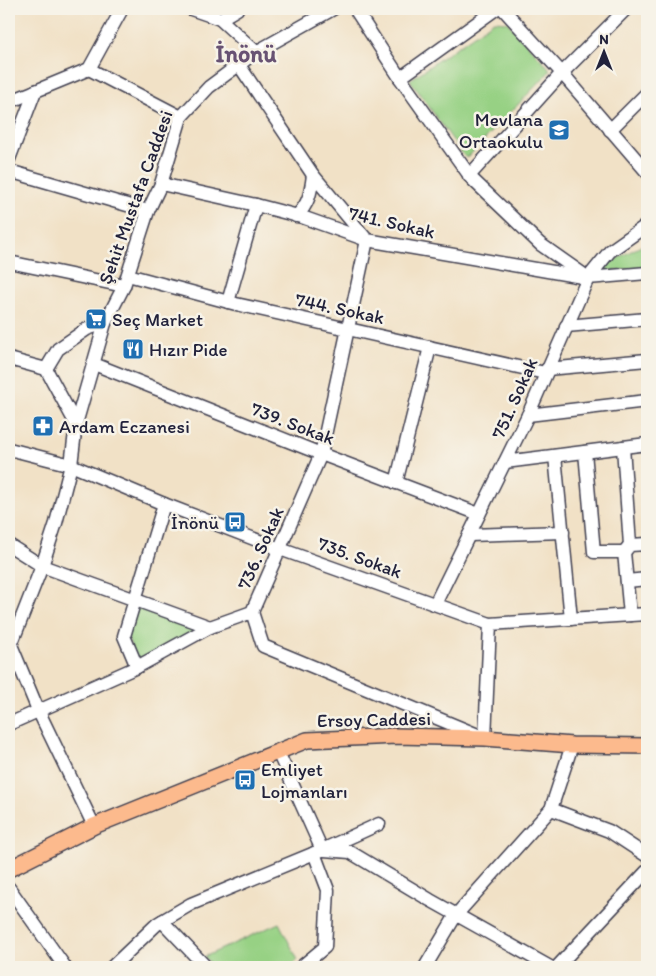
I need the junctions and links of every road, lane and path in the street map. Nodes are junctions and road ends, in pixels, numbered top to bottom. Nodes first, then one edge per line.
1 (122, 9) edge
2 (191, 9) edge
3 (238, 9) edge
4 (333, 9) edge
5 (355, 9) edge
6 (496, 9) edge
7 (503, 9) edge
8 (626, 9) edge
9 (220, 14) edge
10 (256, 52) junction
11 (239, 64) junction
12 (89, 69) junction
13 (562, 73) junction
14 (400, 78) junction
15 (35, 91) junction
16 (647, 93) edge
17 (9, 102) edge
18 (181, 117) junction
19 (610, 130) junction
20 (9, 159) edge
21 (9, 171) edge
22 (647, 172) edge
23 (313, 175) junction
24 (469, 176) junction
25 (161, 184) junction
26 (256, 205) junction
27 (148, 211) junction
28 (296, 216) junction
29 (647, 225) edge
30 (367, 240) junction
31 (9, 262) edge
32 (647, 273) edge
33 (588, 278) junction
34 (126, 281) junction
35 (228, 302) junction
36 (647, 319) edge
37 (105, 323) junction
38 (566, 326) junction
39 (349, 329) junction
40 (430, 347) junction
41 (9, 358) edge
42 (647, 360) edge
43 (94, 364) junction
44 (46, 369) junction
45 (546, 371) junction
46 (647, 401) edge
47 (528, 415) junction
48 (76, 424) junction
49 (647, 444) edge
50 (623, 447) junction
51 (9, 449) edge
52 (585, 452) junction
53 (321, 454) junction
54 (555, 456) junction
55 (506, 462) junction
56 (71, 465) junction
57 (396, 483) junction
58 (164, 504) junction
59 (479, 514) junction
60 (563, 532) junction
61 (469, 535) junction
62 (647, 544) edge
63 (9, 545) edge
64 (627, 548) junction
65 (280, 549) junction
66 (42, 566) junction
67 (647, 579) edge
68 (627, 581) junction
69 (134, 598) junction
70 (435, 604) junction
71 (252, 612) junction
72 (647, 614) edge
73 (630, 615) junction
74 (571, 619) junction
75 (490, 624) junction
76 (210, 627) junction
77 (10, 645) edge
78 (137, 667) junction
79 (38, 710) junction
80 (9, 724) edge
81 (485, 738) junction
82 (572, 745) junction
83 (647, 746) edge
84 (278, 752) junction
85 (551, 810) junction
86 (379, 824) dead end
87 (94, 826) junction
88 (318, 852) junction
89 (647, 856) edge
90 (9, 869) edge
91 (647, 871) edge
92 (9, 888) edge
93 (456, 915) junction
94 (162, 921) junction
95 (66, 967) edge
96 (112, 967) edge
97 (206, 967) edge
98 (301, 967) edge
99 (425, 967) edge
100 (550, 967) edge
101 (557, 967) edge

1 - 12 street
2 - 9 street
3 - 9 street
4 - 10 street, Şehit Mustafa Caddesi
5 - 14 street
6 - 14 street
7 - 13 street
8 - 13 street
9 - 10 street
10 - 11 street, Şehit Mustafa Caddesi
11 - 18 street, Şehit Mustafa Caddesi
11 - 23 street
12 - 15 street
12 - 18 street
13 - 19 street
13 - 24 street
14 - 24 street
15 - 17 street
15 - 20 street
16 - 19 street
18 - 25 street, Şehit Mustafa Caddesi
19 - 22 street
21 - 27 street
23 - 28 street
23 - 30 street
24 - 33 street
25 - 26 street, 741. Sokak
25 - 27 street, Şehit Mustafa Caddesi
26 - 28 street, 741. Sokak
26 - 35 street
27 - 34 street, Şehit Mustafa Caddesi
28 - 30 street, 741. Sokak
29 - 33 street, 751. Sokak
30 - 33 street, 741. Sokak
30 - 39 street, 736. Sokak
31 - 34 street, 744. Sokak
32 - 33 street, 741. Sokak
33 - 38 street, 751. Sokak
34 - 35 street, 744. Sokak
34 - 37 street, Şehit Mustafa Caddesi
35 - 39 street, 744. Sokak
36 - 38 street
37 - 43 street, Şehit Mustafa Caddesi
37 - 44 street
38 - 45 street, 751. Sokak
39 - 40 street, 744. Sokak
39 - 53 street, 736. Sokak
40 - 45 street, 744. Sokak
40 - 57 street
41 - 44 street
42 - 45 street, 744. Sokak
43 - 48 street, Şehit Mustafa Caddesi
43 - 53 street, 739. Sokak
44 - 48 street
45 - 47 street, 751. Sokak
46 - 47 street
47 - 55 street, 751. Sokak
48 - 56 street, Şehit Mustafa Caddesi
49 - 50 street
50 - 52 street
50 - 64 street
51 - 56 street, 735. Sokak
52 - 54 street
52 - 64 street
53 - 57 street, 739. Sokak
53 - 65 street, 736. Sokak
54 - 55 street
54 - 60 street
55 - 59 street, 751. Sokak
56 - 58 street, 735. Sokak
56 - 66 street, Şehit Mustafa Caddesi
57 - 59 street, 739. Sokak
58 - 65 street, 735. Sokak
58 - 69 street
59 - 61 street, 751. Sokak
60 - 61 street
60 - 74 street
61 - 70 street, 751. Sokak
62 - 64 street
63 - 66 street
64 - 68 street
65 - 70 street, 735. Sokak
65 - 71 street, 736. Sokak
66 - 69 street
66 - 77 street, Şehit Mustafa Caddesi
67 - 68 street
68 - 73 street
69 - 76 street
69 - 78 street
70 - 75 street, 735. Sokak
71 - 76 street, 736. Sokak
71 - 81 street
72 - 73 street, 735. Sokak
73 - 74 street, 735. Sokak
74 - 75 street, 735. Sokak
75 - 81 street
76 - 78 street, 736. Sokak
77 - 79 street, Şehit Mustafa Caddesi
78 - 79 street, 736. Sokak
79 - 80 street, 736. Sokak
79 - 87 street, Şehit Mustafa Caddesi
81 - 82 main road, Ersoy Caddesi
81 - 84 main road, Ersoy Caddesi
82 - 83 main road, Ersoy Caddesi
82 - 85 street
84 - 87 main road, Ersoy Caddesi
84 - 88 street
85 - 89 street
85 - 93 street
86 - 88 street
87 - 90 main road, Ersoy Caddesi
88 - 93 street
88 - 94 street
88 - 98 street
91 - 101 street
92 - 95 street
93 - 99 street
93 - 100 street
94 - 96 street
94 - 97 street

